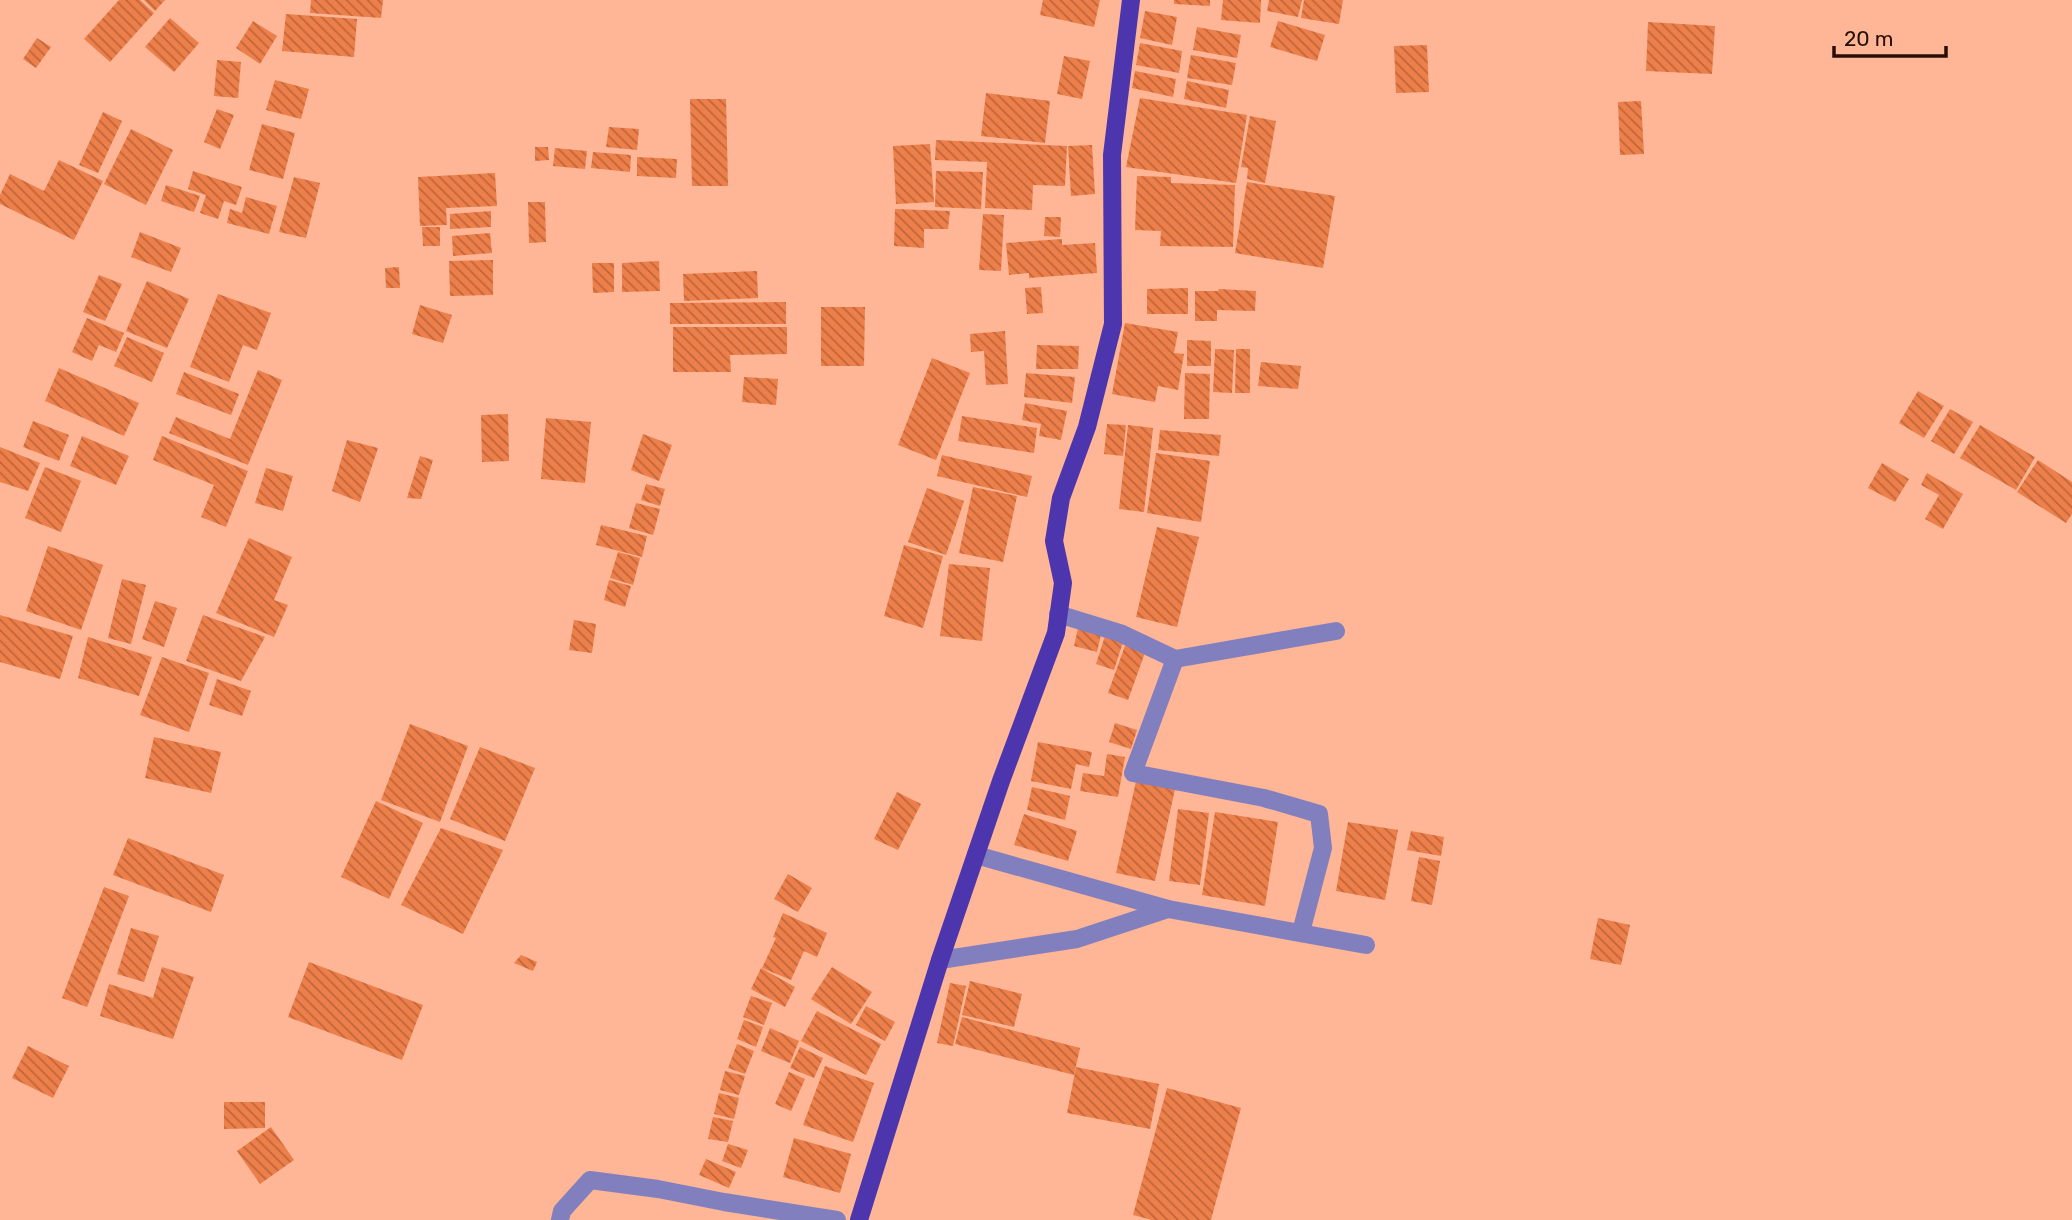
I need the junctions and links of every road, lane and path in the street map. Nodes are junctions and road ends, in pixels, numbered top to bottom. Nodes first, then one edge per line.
1 (1131, 0) edge
2 (1058, 614) junction
3 (1336, 631) dead end
4 (1175, 659) junction
5 (976, 855) junction
6 (1168, 909) junction
7 (1301, 932) junction
8 (1366, 945) dead end
9 (940, 960) junction
10 (560, 1220) edge
11 (837, 1220) edge
12 (859, 1220) edge

1 - 2 main road
2 - 4 street
2 - 5 main road
3 - 4 street
4 - 7 street
5 - 6 street
5 - 9 main road
6 - 7 street
6 - 9 street
7 - 8 street
9 - 12 main road
10 - 11 street

